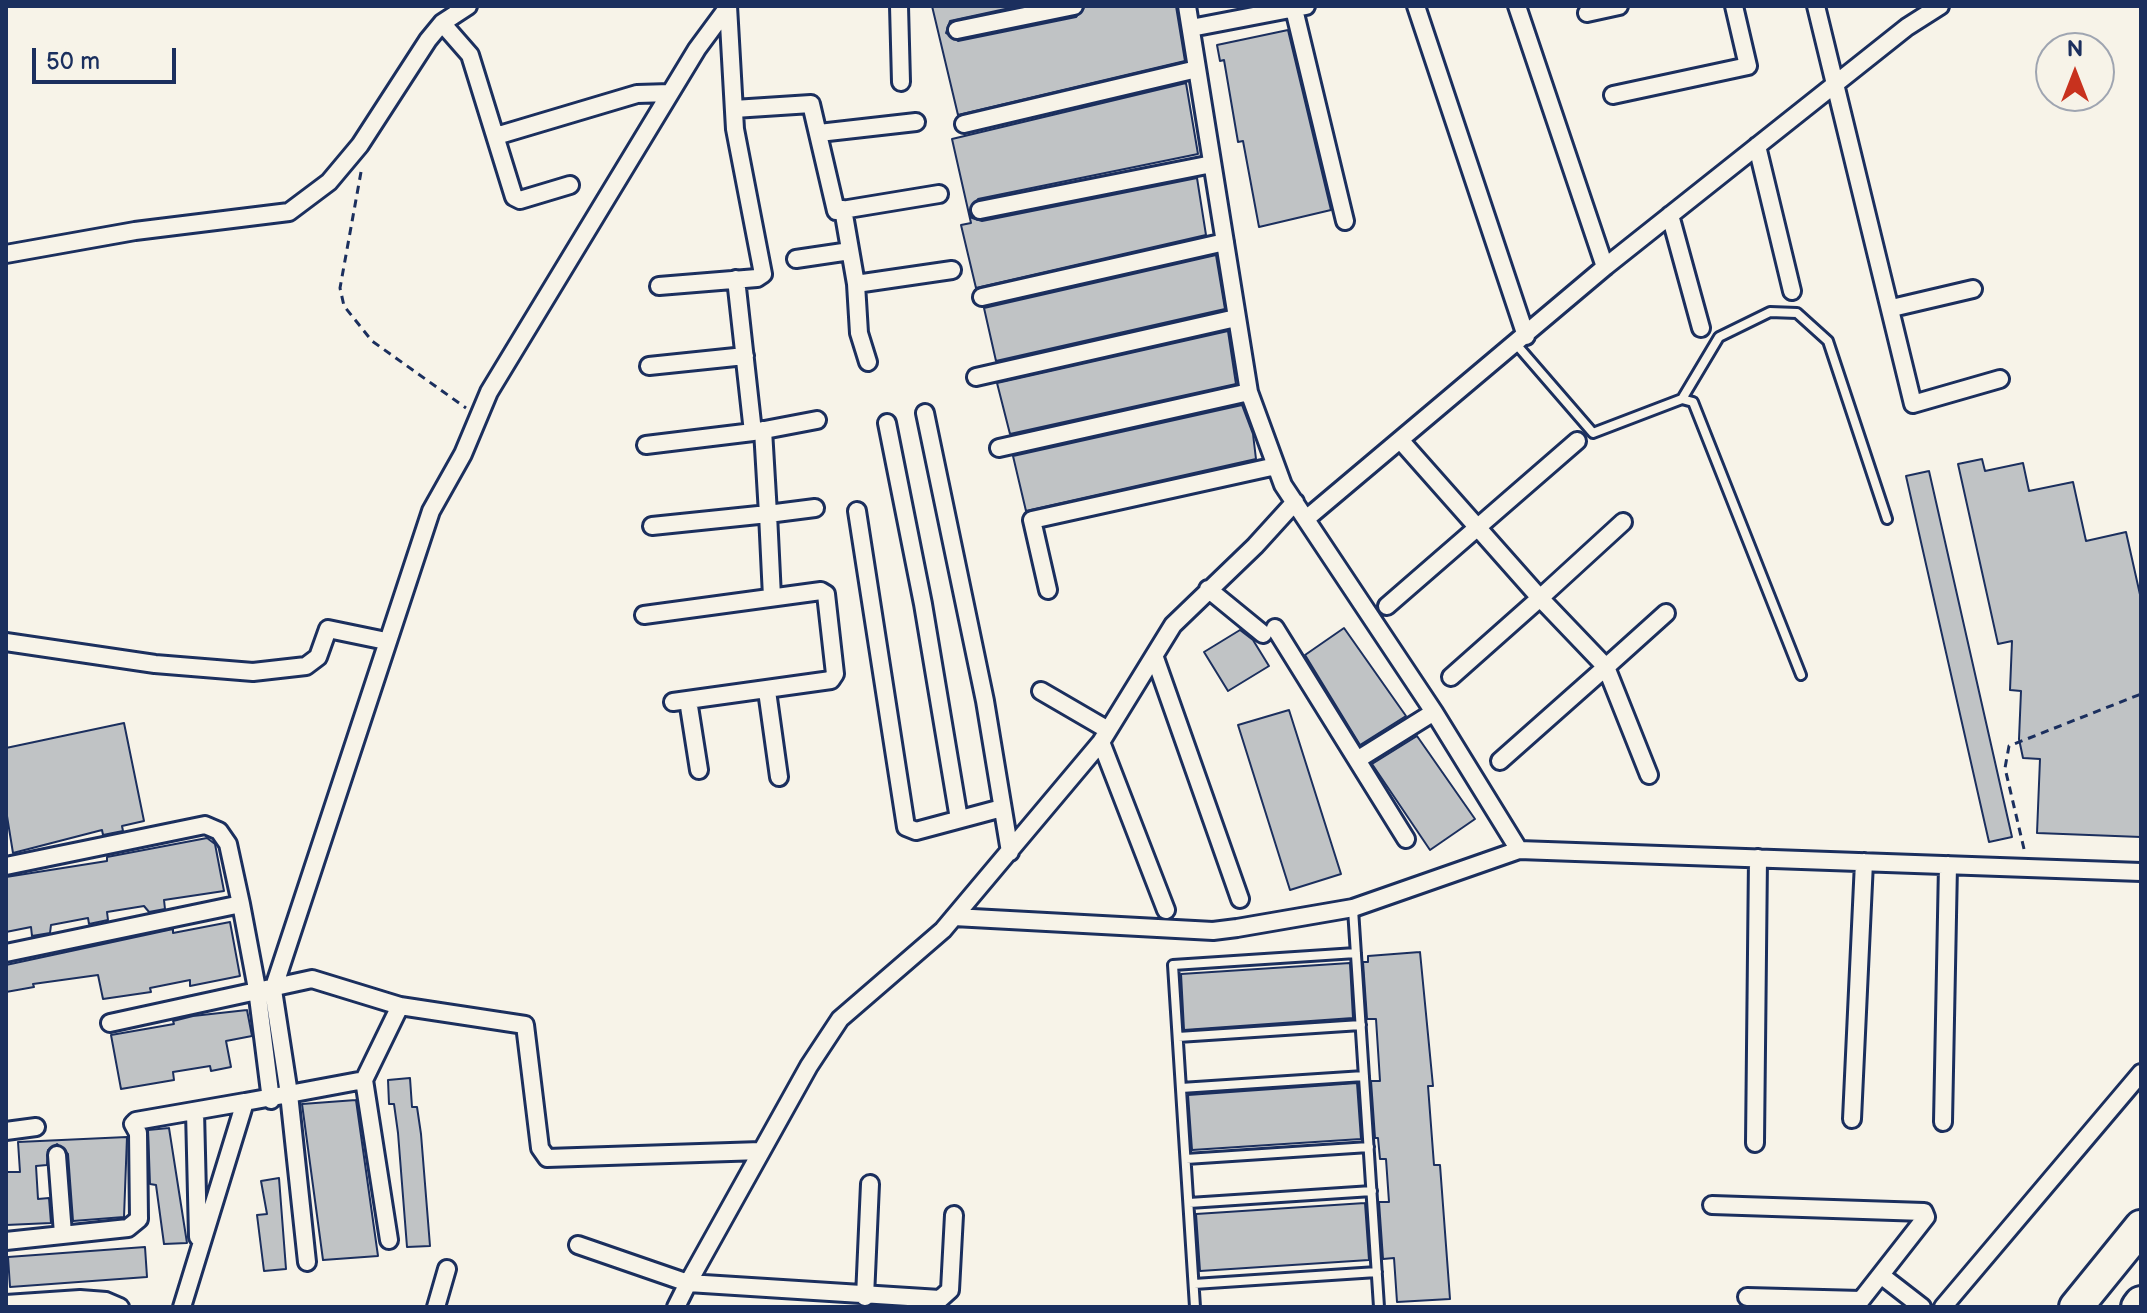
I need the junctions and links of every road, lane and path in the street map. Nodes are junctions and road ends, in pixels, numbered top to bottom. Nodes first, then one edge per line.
1 (468, 6) edge
2 (899, 6) edge
3 (1074, 6) edge
4 (1187, 6) edge
5 (1416, 6) edge
6 (1517, 6) edge
7 (1619, 6) edge
8 (1734, 6) edge
9 (1816, 6) edge
10 (1940, 6) edge
11 (728, 7) edge
12 (1300, 8) edge
13 (1587, 13) dead end
14 (442, 23) junction
15 (1191, 28) junction
16 (957, 30) dead end
17 (1197, 69) junction
18 (901, 82) dead end
19 (1835, 84) junction
20 (670, 93) junction
21 (1613, 95) dead end
22 (734, 109) junction
23 (916, 122) dead end
24 (964, 124) dead end
25 (819, 133) junction
26 (496, 136) junction
27 (1757, 146) junction
28 (357, 149) junction
29 (1212, 164) junction
30 (570, 185) dead end
31 (939, 194) dead end
32 (843, 209) junction
33 (980, 210) dead end
34 (1670, 215) junction
35 (1345, 221) dead end
36 (1225, 242) junction
37 (850, 251) junction
38 (6, 254) edge
39 (796, 259) dead end
40 (1605, 267) junction
41 (952, 270) dead end
42 (736, 279) junction
43 (856, 284) junction
44 (659, 286) dead end
45 (1973, 289) dead end
46 (1792, 291) dead end
47 (982, 297) dead end
48 (1892, 308) junction
49 (1236, 318) junction
50 (1701, 328) dead end
51 (1521, 340) junction
52 (745, 356) junction
53 (868, 362) dead end
54 (649, 366) dead end
55 (976, 377) dead end
56 (2000, 379) dead end
57 (1249, 392) junction
58 (1682, 399) junction
59 (925, 413) dead end
60 (478, 417) junction
61 (817, 420) dead end
62 (887, 423) dead end
63 (758, 431) junction
64 (1401, 441) junction
65 (1577, 441) dead end
66 (646, 445) dead end
67 (999, 448) dead end
68 (1276, 466) junction
69 (1295, 502) junction
70 (815, 508) dead end
71 (857, 511) dead end
72 (768, 514) junction
73 (1306, 519) junction
74 (1887, 519) dead end
75 (1623, 522) dead end
76 (652, 526) dead end
77 (1477, 527) junction
78 (1208, 589) junction
79 (1048, 590) dead end
80 (772, 597) junction
81 (1540, 598) junction
82 (1387, 606) dead end
83 (1666, 613) dead end
84 (644, 615) dead end
85 (386, 641) junction
86 (6, 642) edge
87 (1155, 658) junction
88 (1606, 667) junction
89 (1801, 675) dead end
90 (1451, 677) dead end
91 (767, 691) junction
92 (1041, 691) dead end
93 (2141, 694) edge
94 (1434, 712) junction
95 (1104, 736) junction
96 (1357, 760) junction
97 (1500, 761) dead end
98 (699, 770) dead end
99 (1649, 775) dead end
100 (779, 777) dead end
101 (1002, 808) junction
102 (959, 819) junction
103 (1406, 839) dead end
104 (1519, 850) junction
105 (1010, 852) junction
106 (1758, 858) junction
107 (1864, 862) junction
108 (1948, 865) junction
109 (6, 866) edge
110 (2029, 868) junction
111 (2141, 872) edge
112 (1240, 899) dead end
113 (241, 904) junction
114 (1353, 908) junction
115 (1166, 910) dead end
116 (954, 917) junction
117 (6, 953) edge
118 (1356, 953) junction
119 (265, 989) junction
120 (400, 1006) junction
121 (110, 1023) dead end
122 (1361, 1025) junction
123 (1178, 1037) junction
124 (2141, 1073) edge
125 (1364, 1076) junction
126 (364, 1080) junction
127 (1181, 1088) junction
128 (289, 1094) junction
129 (271, 1100) junction
130 (245, 1102) junction
131 (195, 1111) junction
132 (1852, 1119) dead end
133 (1943, 1122) dead end
134 (36, 1127) dead end
135 (6, 1131) edge
136 (1755, 1143) dead end
137 (1369, 1147) junction
138 (761, 1151) junction
139 (57, 1155) dead end
140 (1186, 1159) junction
141 (870, 1184) dead end
142 (1372, 1191) junction
143 (1189, 1203) junction
144 (1712, 1205) dead end
145 (954, 1215) dead end
146 (2141, 1227) edge
147 (63, 1234) junction
148 (389, 1240) dead end
149 (6, 1241) edge
150 (578, 1245) dead end
151 (199, 1249) junction
152 (307, 1262) dead end
153 (447, 1269) dead end
154 (1377, 1272) junction
155 (1882, 1276) junction
156 (688, 1283) junction
157 (1194, 1284) junction
158 (865, 1297) junction
159 (1747, 1297) dead end
160 (6, 1304) edge
161 (120, 1307) edge
162 (182, 1307) edge
163 (436, 1307) edge
164 (676, 1307) edge
165 (1195, 1307) edge
166 (1379, 1307) edge
167 (1922, 1307) edge
168 (1943, 1307) edge
169 (2076, 1307) edge

1 - 14 street
2 - 18 street
3 - 16 street
4 - 15 street
5 - 51 street
6 - 40 street
7 - 13 street
8 - 21 street
9 - 19 street
10 - 19 street
11 - 20 street
11 - 22 street
12 - 15 street
12 - 35 street
14 - 26 street
14 - 28 street
15 - 17 street
17 - 24 street
17 - 29 street
19 - 27 street
19 - 48 street
20 - 26 street
20 - 60 street
22 - 25 street
22 - 42 street
23 - 25 street
25 - 32 street
26 - 30 street
27 - 34 street
27 - 46 street
28 - 38 street
28 - 60 path
29 - 33 street
29 - 36 street
31 - 32 street
32 - 37 street
34 - 40 street
34 - 50 street
36 - 47 street
36 - 49 street
37 - 39 street
37 - 43 street
40 - 51 street
41 - 43 street
42 - 44 street
42 - 52 street
43 - 53 street
45 - 48 street
48 - 56 street
49 - 55 street
49 - 57 street
51 - 58 lane
51 - 64 street
52 - 54 street
52 - 63 street
57 - 67 street
57 - 68 street
58 - 74 lane
58 - 89 lane
59 - 101 street
60 - 85 street
61 - 63 street
62 - 102 street
63 - 66 street
63 - 72 street
64 - 73 street
64 - 77 street
65 - 77 street
68 - 69 street
68 - 79 street
69 - 73 street
69 - 78 street
70 - 72 street
71 - 102 street
72 - 76 street
72 - 80 street
73 - 94 street
75 - 81 street
77 - 81 street
77 - 82 street
78 - 87 street
78 - 96 street
80 - 84 street
80 - 91 street
81 - 88 street
81 - 90 street
83 - 88 street
85 - 86 street
85 - 119 street
87 - 95 street
87 - 112 street
88 - 97 street
88 - 99 street
91 - 98 street
91 - 100 street
92 - 95 street
93 - 110 path
94 - 96 street
94 - 104 street
95 - 105 street
95 - 115 street
96 - 103 street
101 - 102 street
101 - 105 street
104 - 106 street
104 - 114 street
105 - 116 street
106 - 107 street
106 - 136 street
107 - 108 street
107 - 132 street
108 - 110 street
108 - 133 street
109 - 113 street
110 - 111 street
113 - 117 street
113 - 119 street
114 - 116 street
114 - 118 lane
116 - 138 street
118 - 122 lane
118 - 123 lane
119 - 120 street
119 - 121 street
119 - 128 street
119 - 129 street
120 - 126 street
120 - 138 street
122 - 123 lane
122 - 125 lane
123 - 127 lane
124 - 168 street
125 - 127 lane
125 - 137 lane
126 - 128 street
126 - 148 street
127 - 140 lane
128 - 129 street
128 - 152 street
129 - 130 street
130 - 131 street
130 - 151 street
131 - 147 street
131 - 151 street
134 - 135 street
137 - 140 lane
137 - 142 lane
138 - 156 street
139 - 147 street
140 - 143 lane
141 - 158 street
142 - 143 lane
142 - 154 lane
143 - 157 lane
144 - 155 street
145 - 158 street
146 - 169 highway
147 - 149 street
150 - 156 street
151 - 162 street
153 - 163 street
154 - 157 lane
154 - 166 lane
155 - 159 street
155 - 167 street
156 - 158 street
156 - 164 street
157 - 165 lane
160 - 161 street

